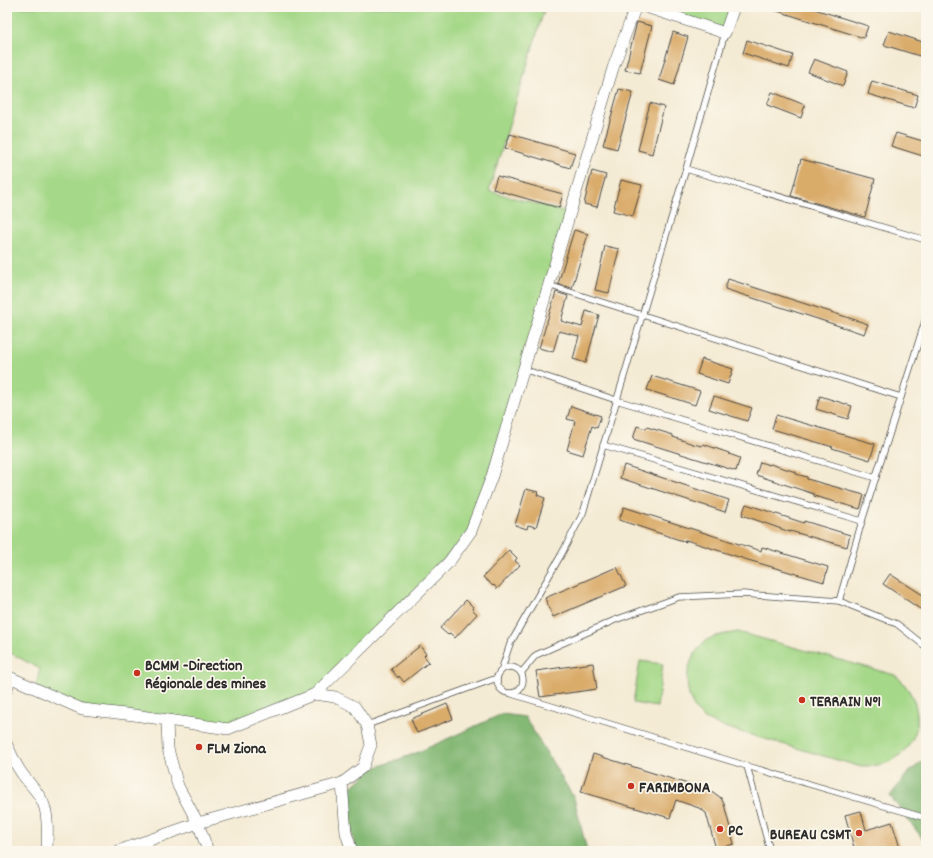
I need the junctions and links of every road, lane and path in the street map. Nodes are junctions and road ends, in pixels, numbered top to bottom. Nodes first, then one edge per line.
1 (638, 7) edge
2 (646, 7) edge
3 (734, 7) edge
4 (725, 33) junction
5 (686, 169) junction
6 (926, 240) edge
7 (548, 285) junction
8 (641, 315) junction
9 (926, 318) edge
10 (924, 330) edge
11 (523, 369) junction
12 (901, 397) junction
13 (616, 400) junction
14 (603, 445) junction
15 (876, 478) junction
16 (862, 521) junction
17 (839, 602) junction
18 (926, 647) edge
19 (501, 671) junction
20 (521, 673) junction
21 (9, 677) edge
22 (497, 678) junction
23 (7, 689) edge
24 (315, 694) junction
25 (512, 694) junction
26 (167, 720) junction
27 (367, 725) junction
28 (7, 745) edge
29 (747, 766) junction
30 (342, 783) junction
31 (926, 818) edge
32 (198, 823) junction
33 (47, 851) edge
34 (118, 851) edge
35 (208, 851) edge
36 (352, 851) edge
37 (770, 851) edge

1 - 7 street
2 - 4 street
3 - 4 street
4 - 5 lane
5 - 6 lane
5 - 8 lane
7 - 8 lane
7 - 11 street
8 - 12 lane
8 - 13 lane
9 - 10 lane
10 - 12 lane
11 - 13 lane
11 - 24 street
12 - 15 lane
13 - 14 lane
13 - 15 lane
14 - 16 lane
14 - 19 lane
15 - 16 lane
16 - 17 lane
17 - 18 lane
17 - 20 lane
19 - 20 lane
19 - 22 lane
20 - 25 lane
21 - 23 street
21 - 26 street
22 - 25 lane
22 - 27 lane
24 - 26 street
24 - 27 street
25 - 29 lane
26 - 32 street
27 - 30 street
28 - 33 street
29 - 31 lane
29 - 37 lane
30 - 32 street
30 - 36 street
32 - 34 street
32 - 35 street

